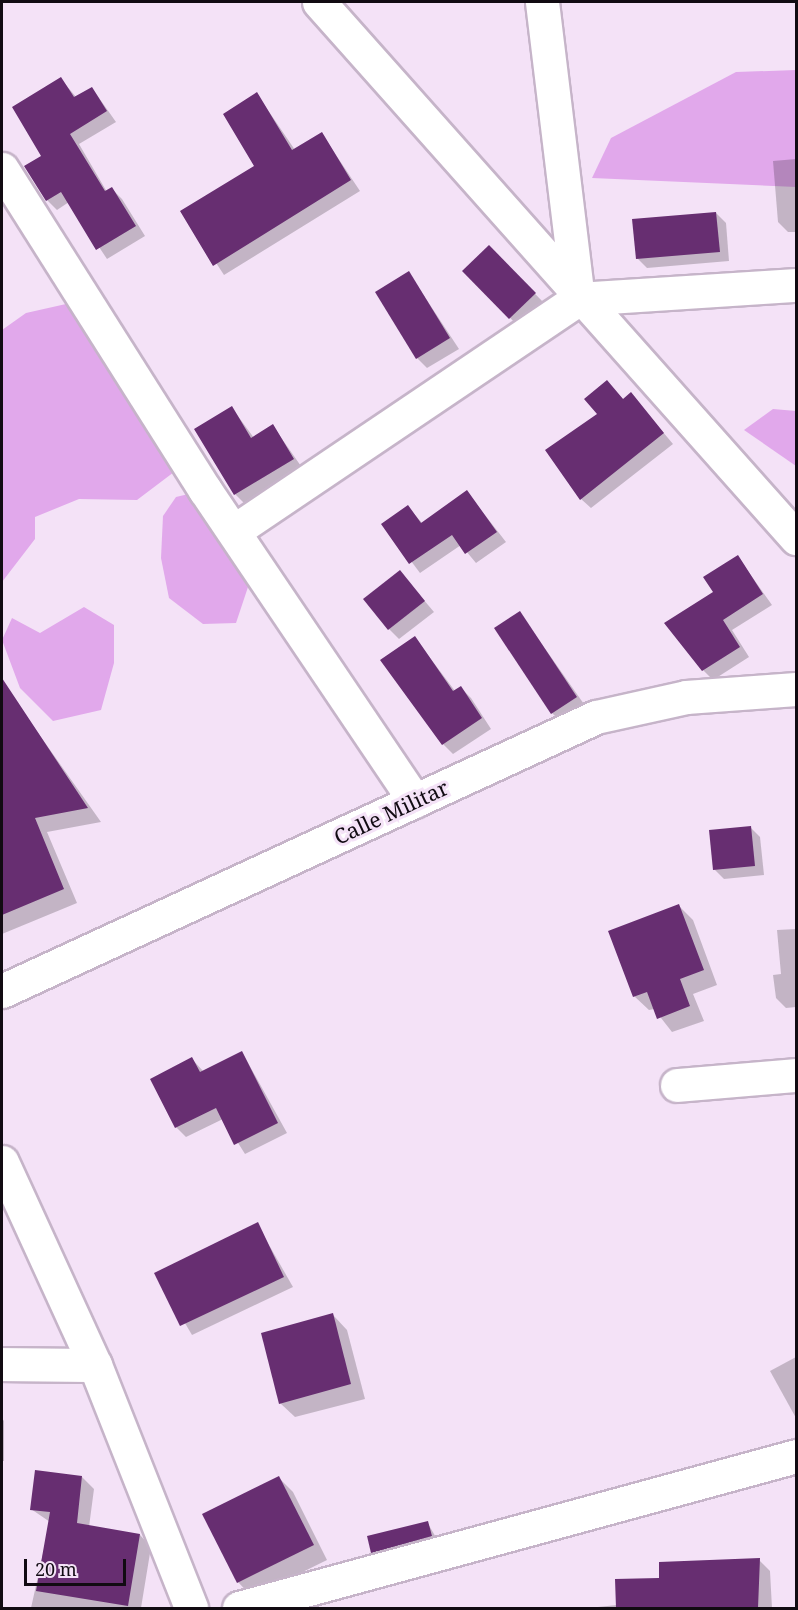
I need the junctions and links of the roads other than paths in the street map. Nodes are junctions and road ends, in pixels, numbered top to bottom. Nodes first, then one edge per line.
1 (319, 2) edge
2 (542, 2) edge
3 (2, 169) edge
4 (796, 285) edge
5 (578, 299) junction
6 (234, 531) junction
7 (796, 538) edge
8 (796, 689) edge
9 (415, 801) junction
10 (2, 991) edge
11 (796, 1075) edge
12 (677, 1085) dead end
13 (2, 1162) edge
14 (2, 1364) edge
15 (95, 1365) junction
16 (796, 1456) edge
17 (191, 1608) edge
18 (239, 1608) edge

1 - 5 street
2 - 5 street
3 - 6 street
4 - 5 street
5 - 6 street
5 - 7 street
6 - 9 street
8 - 9 street, Calle Militar
9 - 10 street, Calle Militar
11 - 12 street
13 - 15 street
14 - 15 street
15 - 17 street
16 - 18 street

